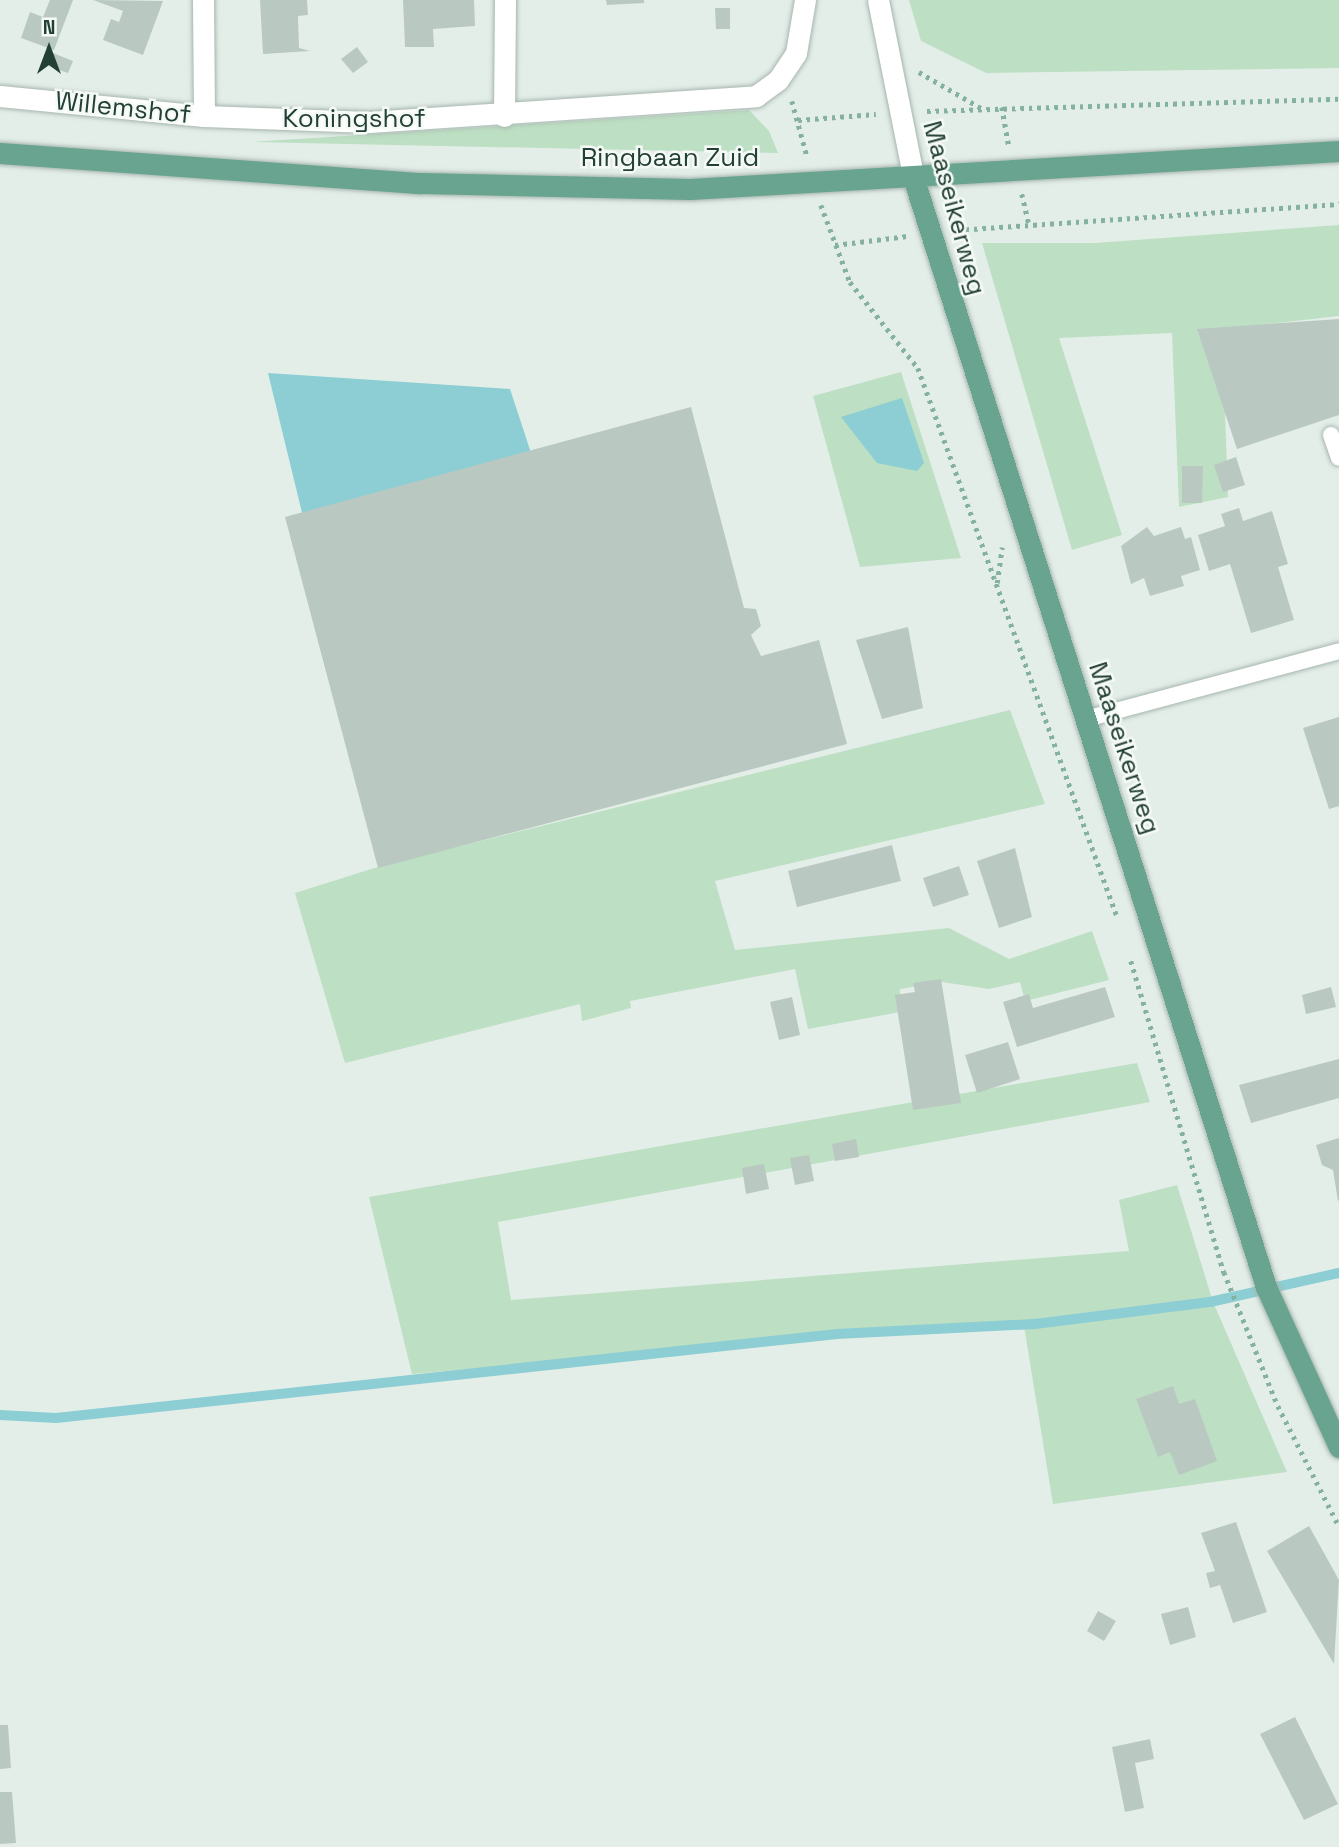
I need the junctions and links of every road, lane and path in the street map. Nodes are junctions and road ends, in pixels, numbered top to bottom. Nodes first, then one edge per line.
1 (203, 0) edge
2 (505, 0) edge
3 (805, 0) edge
4 (878, 0) edge
5 (888, 55) junction
6 (0, 96) edge
7 (1339, 99) edge
8 (982, 108) junction
9 (899, 113) junction
10 (204, 116) junction
11 (504, 116) junction
12 (798, 120) dead end
13 (1339, 151) edge
14 (0, 153) edge
15 (914, 180) junction
16 (1339, 204) edge
17 (929, 233) junction
18 (1331, 435) dead end
19 (1339, 458) edge
20 (1339, 651) edge
21 (1086, 719) junction
22 (1090, 842) dead end
23 (1339, 1447) edge

1 - 10 street
2 - 11 street
3 - 11 street, Koningshof
4 - 5 street, Maaseikerweg
5 - 8 path, Maaseikerweg
5 - 9 street, Maaseikerweg
6 - 10 street, Willemshof
7 - 8 path
8 - 9 path
9 - 12 path
9 - 15 street, Maaseikerweg
10 - 11 street, Koningshof
13 - 15 main road, Ringbaan Zuid
14 - 15 main road, Ringbaan Zuid
15 - 17 main road, Maaseikerweg
16 - 17 path
17 - 21 main road, Maaseikerweg
17 - 22 path
18 - 19 lane
20 - 21 lane
21 - 23 main road, Maaseikerweg

